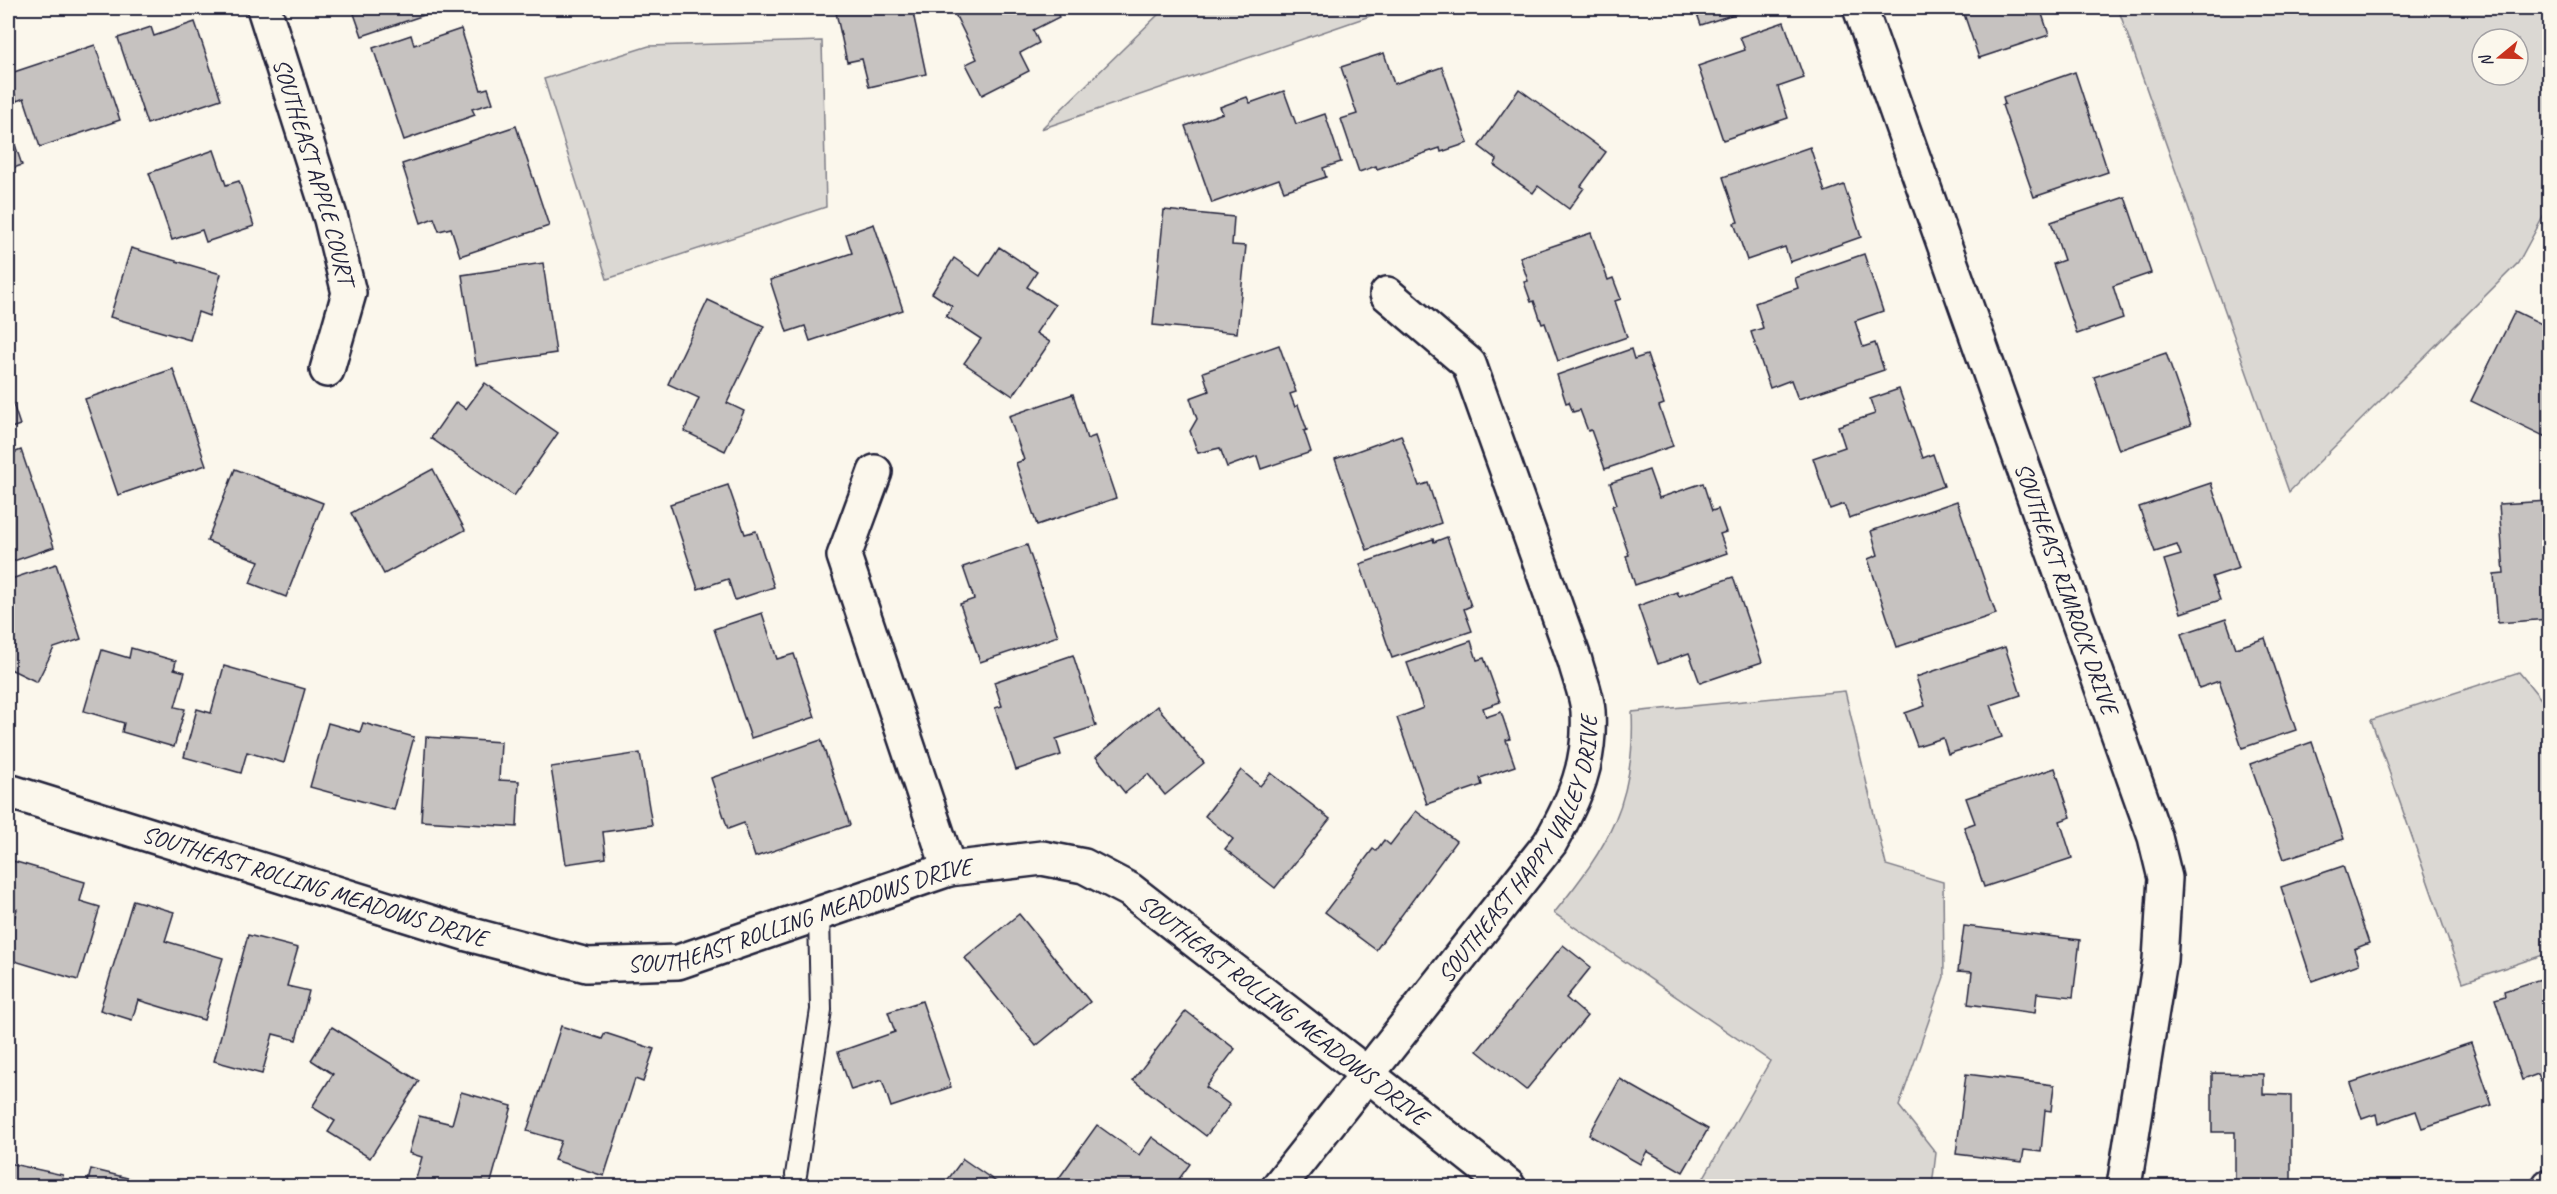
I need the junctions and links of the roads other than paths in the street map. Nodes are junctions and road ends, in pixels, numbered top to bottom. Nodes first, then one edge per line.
1 (264, 8) edge
2 (1860, 8) edge
3 (1387, 294) dead end
4 (327, 369) dead end
5 (875, 472) dead end
6 (8, 791) edge
7 (949, 869) junction
8 (819, 914) junction
9 (1368, 1074) junction
10 (796, 1175) dead end
11 (1279, 1186) edge
12 (1508, 1186) edge
13 (2124, 1186) edge

1 - 4 street, SOUTHEAST APPLE COURT
2 - 13 street, SOUTHEAST RIMROCK DRIVE
3 - 9 street, SOUTHEAST HAPPY VALLEY DRIVE
5 - 7 street
6 - 8 street, SOUTHEAST ROLLING MEADOWS DRIVE
7 - 8 street, SOUTHEAST ROLLING MEADOWS DRIVE
7 - 9 street, SOUTHEAST ROLLING MEADOWS DRIVE
8 - 10 lane
9 - 11 street, SOUTHEAST HAPPY VALLEY DRIVE
9 - 12 street, SOUTHEAST ROLLING MEADOWS DRIVE

